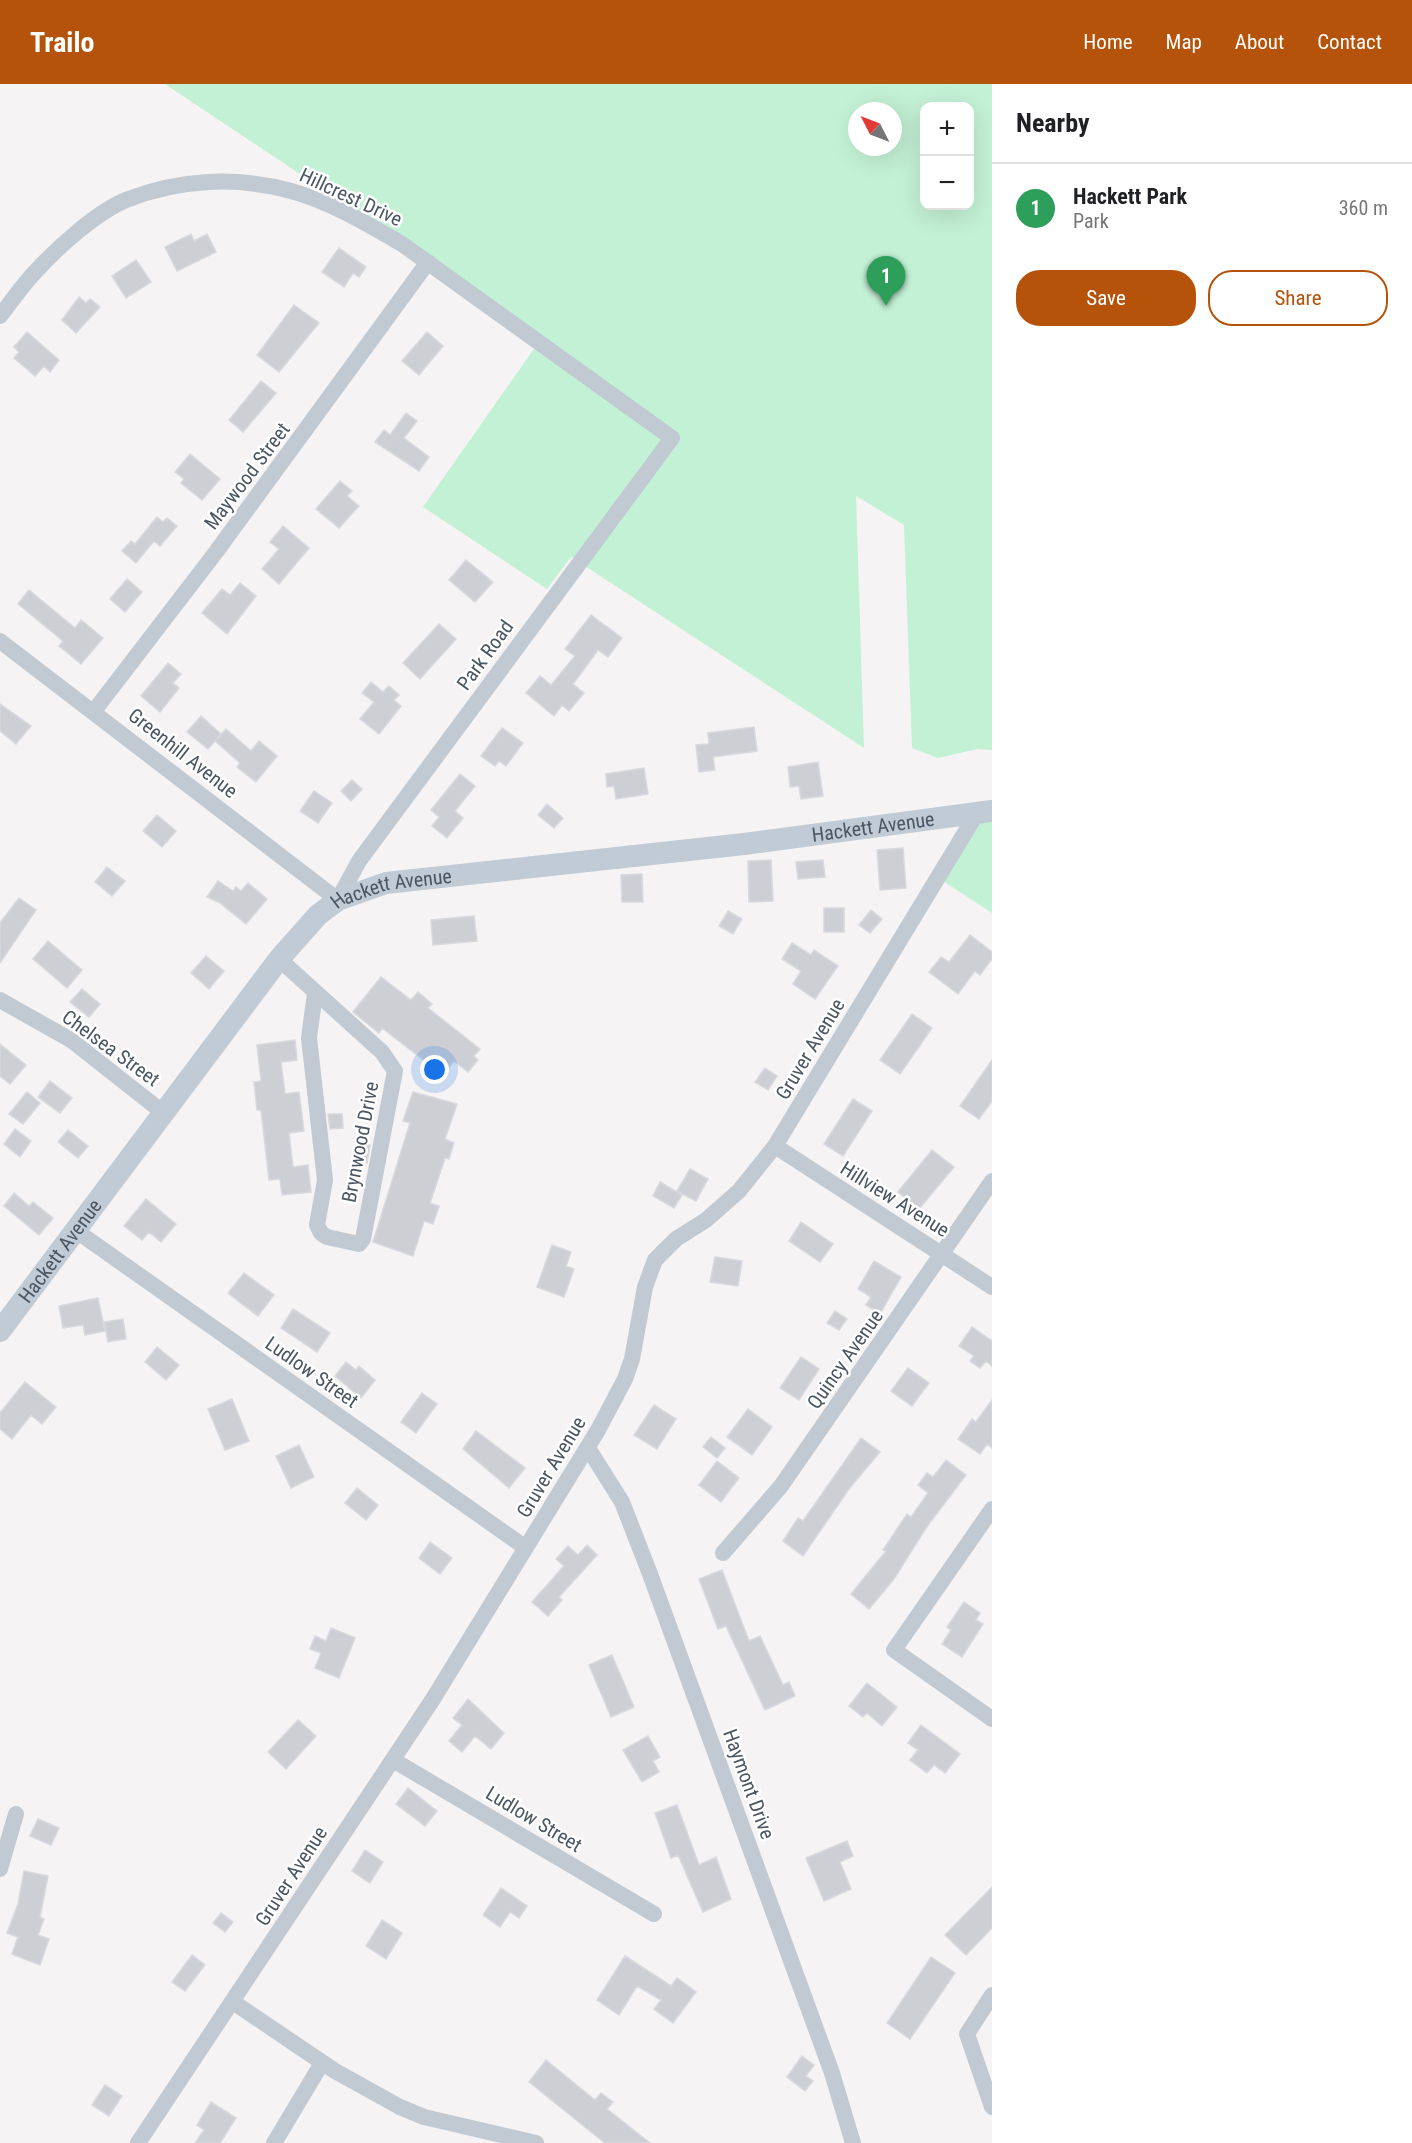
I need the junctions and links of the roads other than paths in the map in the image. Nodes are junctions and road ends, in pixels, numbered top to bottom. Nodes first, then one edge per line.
1 (428, 262) junction
2 (0, 316) edge
3 (672, 438) joint
4 (0, 641) edge
5 (94, 711) junction
6 (985, 812) edge
7 (338, 900) junction
8 (279, 959) junction
9 (315, 993) junction
10 (0, 1000) edge
11 (165, 1114) junction
12 (775, 1146) junction
13 (992, 1182) edge
14 (75, 1230) junction
15 (943, 1254) junction
16 (992, 1287) edge
17 (0, 1331) edge
18 (588, 1448) junction
19 (992, 1509) edge
20 (526, 1548) junction
21 (723, 1552) dead end
22 (992, 1719) edge
23 (393, 1760) junction
24 (16, 1814) dead end
25 (0, 1869) edge
26 (654, 1914) dead end
27 (992, 1995) edge
28 (233, 2002) junction
29 (322, 2064) junction
30 (992, 2107) edge
31 (138, 2143) edge
32 (274, 2143) edge
33 (536, 2143) edge
34 (853, 2143) edge

1 - 2 street, Hillcrest Drive
1 - 3 street, Hillcrest Drive
1 - 5 street, Maywood Street
3 - 7 street, Park Road
4 - 5 street, Greenhill Avenue
5 - 7 street, Greenhill Avenue
6 - 7 main road, Hackett Avenue
6 - 12 street, Gruver Avenue
7 - 8 main road, Hackett Avenue
8 - 9 street, Brynwood Drive
8 - 11 main road, Hackett Avenue
9 - 9 street, Brynwood Drive
10 - 11 street, Chelsea Street
11 - 14 main road, Hackett Avenue
12 - 15 street, Hillview Avenue
12 - 18 street, Gruver Avenue
13 - 15 street, Quincy Avenue
14 - 17 main road, Hackett Avenue
14 - 20 street, Ludlow Street
15 - 16 street, Hillview Avenue
15 - 21 street, Quincy Avenue
18 - 20 street, Gruver Avenue
18 - 34 street, Haymont Drive
19 - 22 street
20 - 23 street, Gruver Avenue
23 - 26 street, Ludlow Street
23 - 28 street, Gruver Avenue
24 - 25 street
27 - 30 street
28 - 29 street
28 - 31 street, Gruver Avenue
29 - 32 street
29 - 33 street

